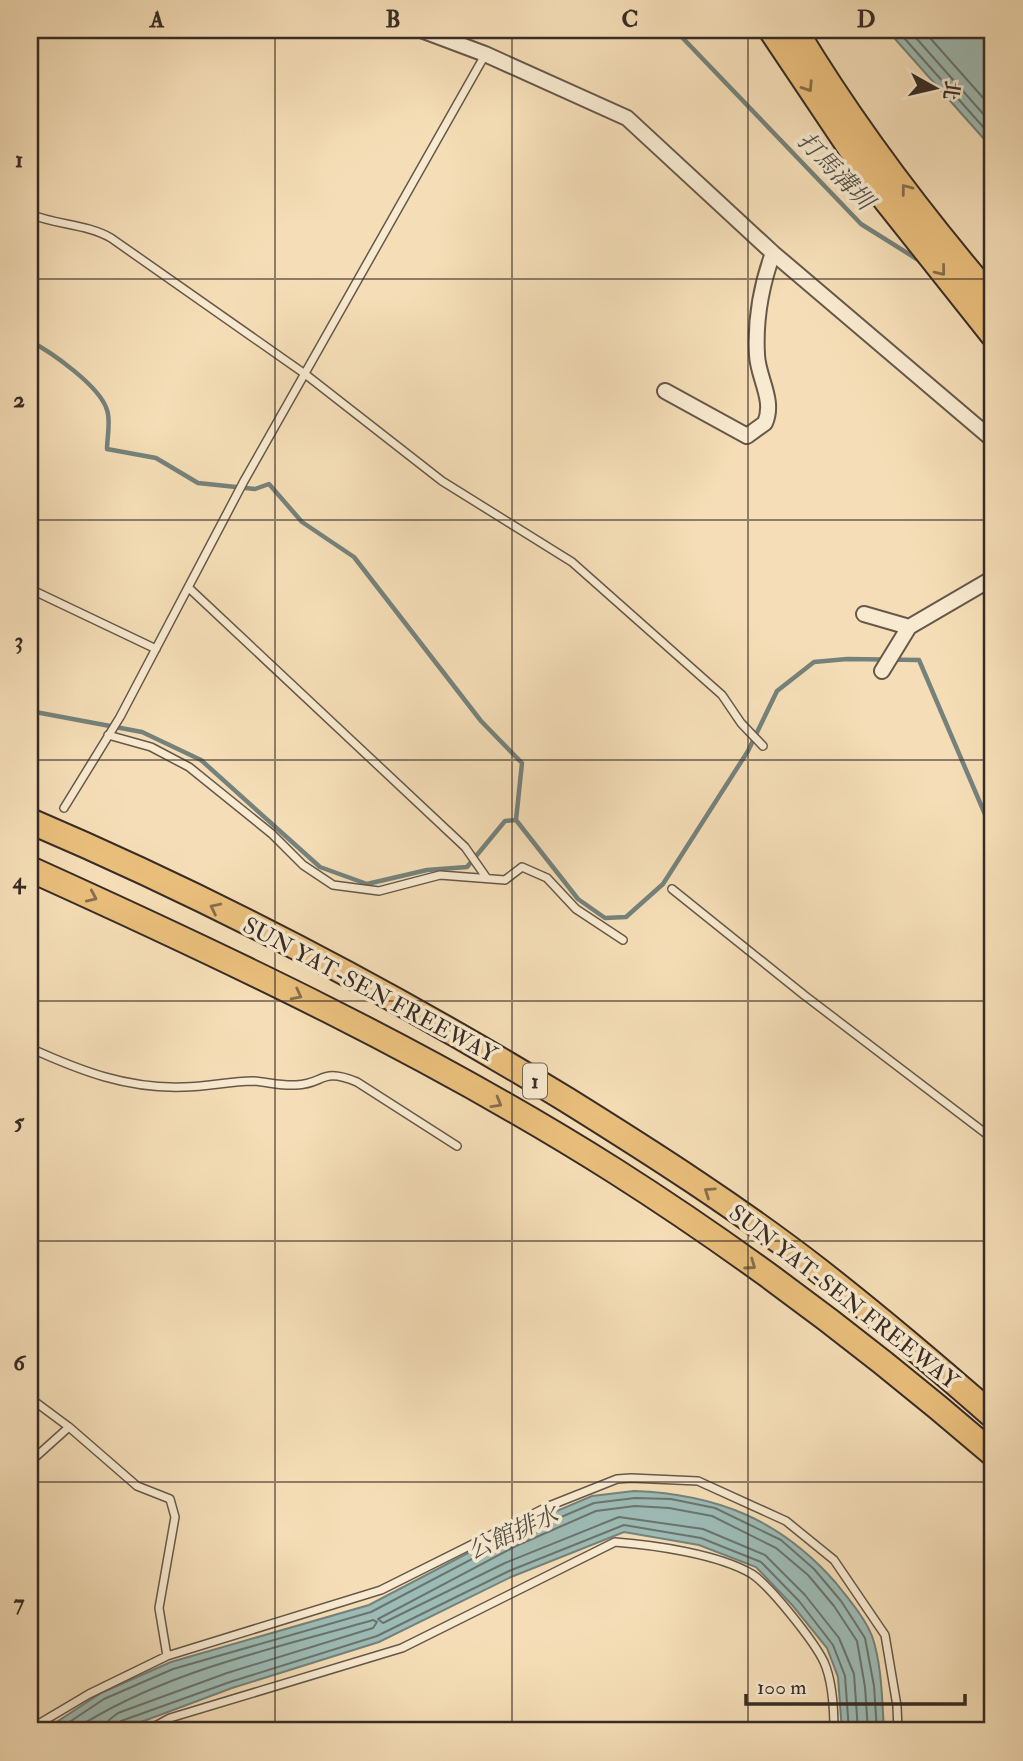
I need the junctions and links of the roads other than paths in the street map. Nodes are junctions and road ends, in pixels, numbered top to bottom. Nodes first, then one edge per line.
1 (421, 30) edge
2 (771, 30) edge
3 (794, 30) edge
4 (485, 54) junction
5 (30, 214) edge
6 (773, 253) junction
7 (993, 300) edge
8 (993, 335) edge
9 (306, 374) junction
10 (665, 391) dead end
11 (993, 440) edge
12 (993, 579) edge
13 (30, 589) edge
14 (190, 589) junction
15 (864, 614) dead end
16 (909, 626) junction
17 (156, 649) junction
18 (882, 671) dead end
19 (108, 735) junction
20 (763, 746) dead end
21 (64, 808) dead end
22 (30, 821) edge
23 (30, 869) edge
24 (486, 877) junction
25 (672, 889) dead end
26 (623, 940) dead end
27 (30, 1048) edge
28 (993, 1139) edge
29 (457, 1146) dead end
30 (30, 1398) edge
31 (993, 1416) edge
32 (69, 1427) junction
33 (993, 1454) edge
34 (30, 1462) edge
35 (167, 1656) junction
36 (30, 1729) edge
37 (146, 1731) edge
38 (834, 1731) edge
39 (898, 1731) edge

1 - 4 street
2 -> 8 highway
7 -> 3 highway
4 - 6 street
4 - 9 lane
5 - 9 lane
6 - 10 street
6 - 11 street
9 - 14 lane
9 - 20 lane
12 - 16 street
13 - 17 lane
14 - 17 lane
14 - 24 lane
15 - 16 street
16 - 18 street
17 - 19 lane
19 - 21 lane
19 - 24 lane
31 -> 22 highway, SUN YAT-SEN FREEWAY / 1
23 -> 33 highway, SUN YAT-SEN FREEWAY / 1
24 - 26 lane
25 - 28 lane
27 - 29 lane
30 - 32 lane
32 - 34 lane
32 - 35 lane
35 - 36 lane
35 - 39 lane
37 - 38 lane

